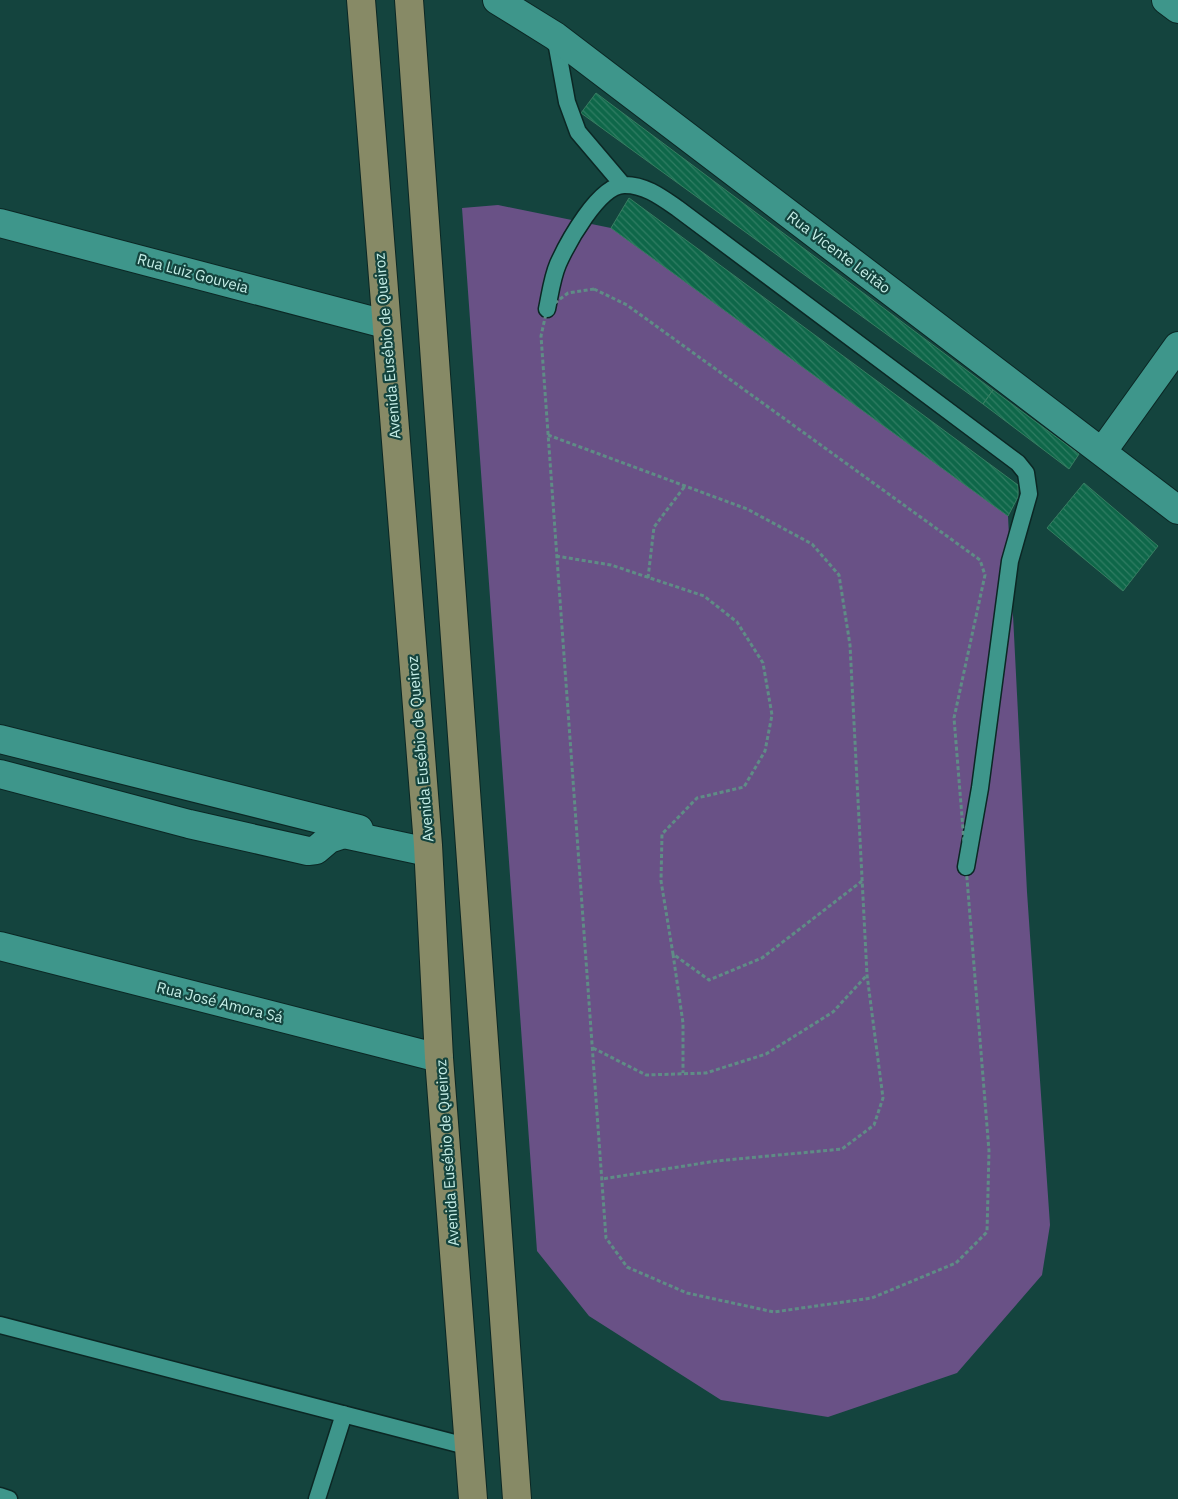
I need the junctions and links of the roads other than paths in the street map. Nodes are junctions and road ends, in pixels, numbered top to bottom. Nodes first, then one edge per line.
1 (361, 0) edge
2 (409, 0) edge
3 (497, 0) edge
4 (1166, 0) edge
5 (1178, 9) edge
6 (554, 36) junction
7 (623, 184) junction
8 (0, 223) edge
9 (547, 309) road end
10 (385, 324) junction
11 (1178, 346) edge
12 (1102, 452) junction
13 (1178, 510) edge
14 (0, 739) edge
15 (0, 774) edge
16 (149, 778) junction
17 (192, 788) junction
18 (143, 812) junction
19 (310, 818) junction
20 (188, 824) junction
21 (428, 848) junction
22 (308, 851) junction
23 (966, 866) road end
24 (0, 946) edge
25 (439, 1058) junction
26 (0, 1325) edge
27 (344, 1414) junction
28 (470, 1447) junction
29 (0, 1496) edge
30 (9, 1499) edge
31 (317, 1499) edge
32 (474, 1499) edge
33 (516, 1499) edge

1 - 10 main road, Avenida Eusébio de Queiroz
2 - 33 main road
3 - 6 street, Rua Vicente Leitão
4 - 5 street
6 - 7 lane
6 - 12 street, Rua Vicente Leitão
7 - 9 lane
7 - 23 lane
8 - 10 street, Rua Luiz Gouveia
10 - 21 main road, Avenida Eusébio de Queiroz
11 - 12 street
12 - 13 street, Rua Vicente Leitão
14 - 16 street
15 - 18 street
16 - 17 street
16 - 18 street
17 - 19 street
17 - 20 street
18 - 20 street
19 - 21 street
19 - 22 street
20 - 22 street
21 - 22 street
21 - 25 main road, Avenida Eusébio de Queiroz
24 - 25 street, Rua José Amora Sá
25 - 28 main road, Avenida Eusébio de Queiroz
26 - 27 lane
27 - 28 lane
27 - 31 lane
28 - 32 main road, Avenida Eusébio de Queiroz
29 - 30 lane

